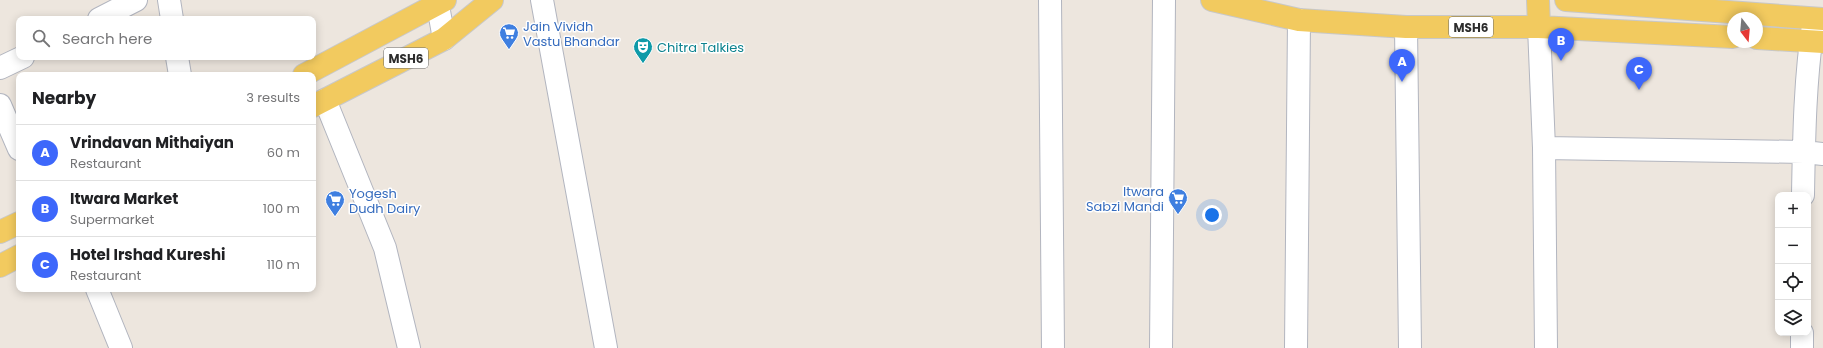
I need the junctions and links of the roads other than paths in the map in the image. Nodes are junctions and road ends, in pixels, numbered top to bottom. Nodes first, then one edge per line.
1 (136, 0) edge
2 (169, 0) edge
3 (492, 0) edge
4 (542, 0) edge
5 (1050, 0) edge
6 (1164, 0) edge
7 (1212, 0) edge
8 (1538, 0) edge
9 (1566, 0) edge
10 (1601, 1) edge
11 (440, 2) edge
12 (104, 16) edge
13 (172, 16) edge
14 (1818, 19) edge
15 (1299, 20) junction
16 (1406, 27) junction
17 (1539, 27) junction
18 (1727, 37) edge
19 (1763, 38) edge
20 (444, 39) junction
21 (1817, 42) edge
22 (17, 60) edge
23 (178, 60) edge
24 (0, 68) edge
25 (180, 72) edge
26 (310, 72) edge
27 (319, 103) edge
28 (0, 105) edge
29 (16, 142) edge
30 (1544, 148) junction
31 (1813, 153) edge
32 (1804, 192) edge
33 (16, 224) edge
34 (0, 232) edge
35 (16, 258) edge
36 (0, 266) edge
37 (98, 292) edge
38 (1802, 336) edge
39 (121, 348) edge
40 (409, 348) edge
41 (606, 348) edge
42 (1053, 348) edge
43 (1162, 348) edge
44 (1296, 348) edge
45 (1410, 348) edge
46 (1546, 348) edge
47 (1802, 348) edge

1 - 12 street
2 - 13 street
3 - 20 main road, MSH6
4 - 41 street
5 - 42 street
6 - 43 street
7 - 15 main road, MSH6
8 - 17 main road
9 - 10 main road
10 - 14 main road
11 - 20 street
11 - 26 main road, MSH6
14 - 21 street
15 - 16 main road, MSH6
15 - 44 street
16 - 17 main road, MSH6
16 - 45 street
17 - 18 main road, MSH6
17 - 30 street
19 - 21 main road
20 - 27 main road, MSH6
21 - 31 street
22 - 24 street
23 - 25 street
27 - 40 street
28 - 29 street
30 - 31 street
30 - 46 street
31 - 32 street
33 - 34 main road
35 - 36 main road
37 - 39 street
38 - 47 street

